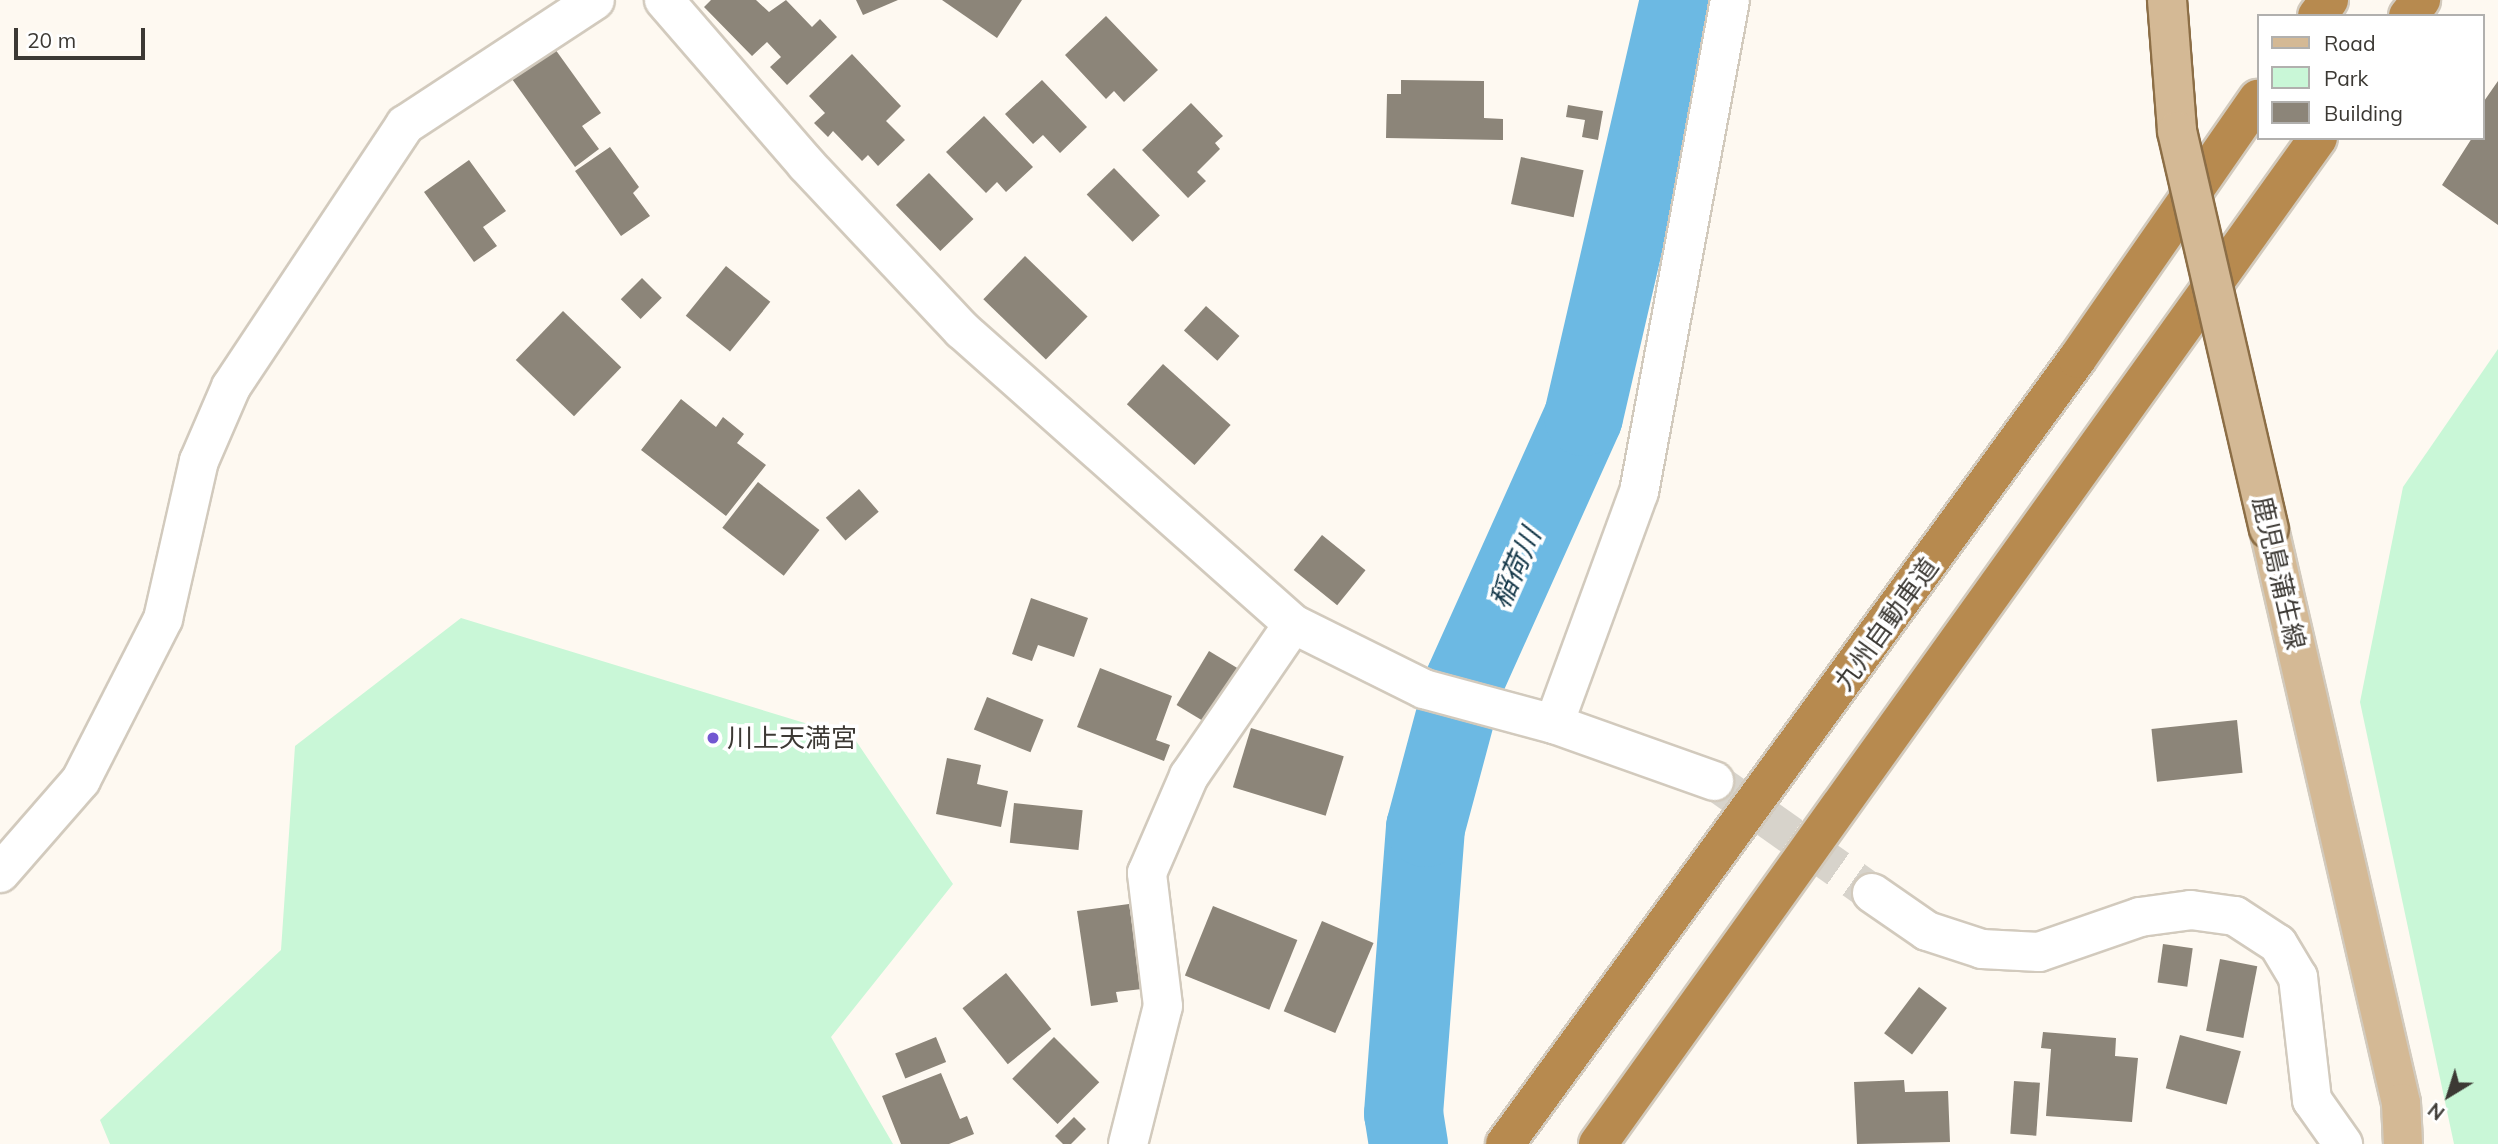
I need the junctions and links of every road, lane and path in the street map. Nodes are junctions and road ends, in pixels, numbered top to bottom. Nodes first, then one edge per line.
1 (595, 0) edge
2 (664, 0) edge
3 (1730, 0) edge
4 (2167, 0) edge
5 (2256, 102) edge
6 (2317, 140) edge
7 (1293, 624) junction
8 (1554, 724) junction
9 (1714, 781) tunnel mouth
10 (0, 873) edge
11 (1872, 893) tunnel mouth
12 (1128, 1144) edge
13 (1505, 1144) edge
14 (1598, 1144) edge
15 (2343, 1144) edge
16 (2403, 1144) edge

1 - 10 street
2 - 7 street
3 - 8 street
4 - 16 main road, 鹿児島蒲生線, bridge
5 - 13 highway, 九州自動車道
6 - 14 highway
7 - 8 street
7 - 12 street
8 - 9 street
11 - 15 street

